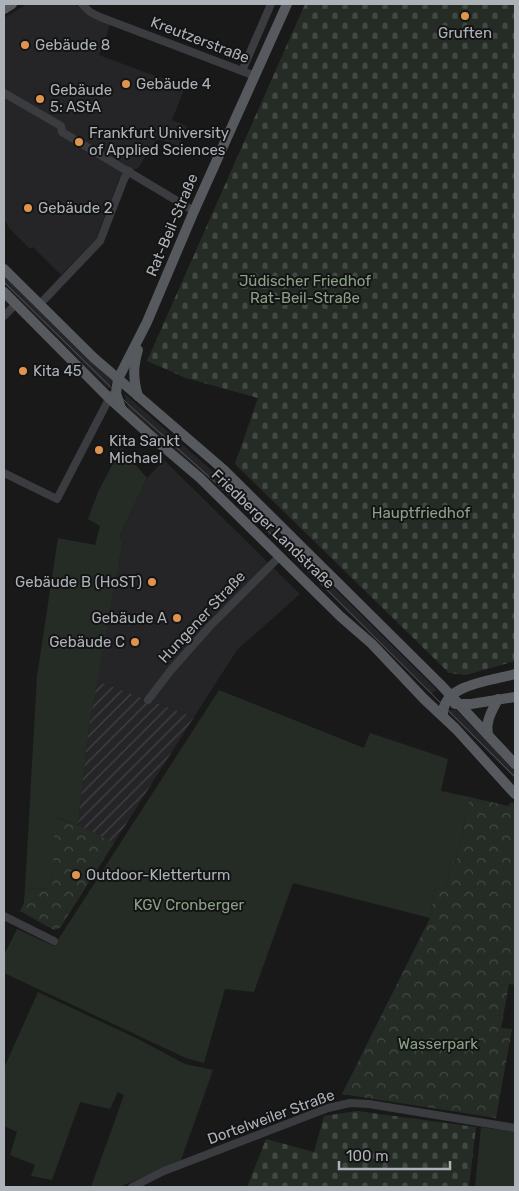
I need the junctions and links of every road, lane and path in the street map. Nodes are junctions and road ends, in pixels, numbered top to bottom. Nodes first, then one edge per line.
1 (12, 4) edge
2 (82, 4) edge
3 (272, 4) edge
4 (286, 5) edge
5 (4, 8) edge
6 (242, 70) junction
7 (255, 76) junction
8 (4, 93) edge
9 (129, 171) junction
10 (194, 211) junction
11 (4, 269) edge
12 (4, 292) edge
13 (16, 304) junction
14 (40, 304) junction
15 (4, 316) edge
16 (146, 322) junction
17 (120, 375) junction
18 (138, 396) junction
19 (109, 398) junction
20 (121, 409) junction
21 (4, 473) edge
22 (280, 556) junction
23 (515, 674) edge
24 (440, 684) junction
25 (466, 688) junction
26 (515, 697) edge
27 (424, 699) junction
28 (448, 699) junction
29 (148, 700) dead end
30 (498, 700) junction
31 (460, 705) junction
32 (443, 716) junction
33 (488, 735) junction
34 (515, 764) edge
35 (515, 794) edge
36 (4, 916) edge
37 (54, 941) dead end
38 (515, 1128) edge
39 (132, 1187) edge

1 - 5 main road
2 - 6 street, Kreutzerstraße
3 - 6 street
4 - 7 main road, Rat-Beil-Straße
6 - 7 street, Kreutzerstraße
7 - 10 main road, Rat-Beil-Straße
8 - 9 street
9 - 10 street
9 - 14 street
10 - 16 main road, Rat-Beil-Straße
11 - 14 main road, Friedberger Landstraße
12 - 13 main road, Friedberger Landstraße
13 - 15 street
13 - 19 main road, Friedberger Landstraße
14 - 17 main road, Friedberger Landstraße
16 - 17 main road, Rat-Beil-Straße
16 - 18 main road, Rat-Beil-Straße
17 - 18 main road, Friedberger Landstraße
17 - 19 street
17 - 20 main road
18 - 24 main road, Friedberger Landstraße
19 - 20 main road, Friedberger Landstraße
19 - 21 street
20 - 22 main road, Friedberger Landstraße
22 - 27 main road, Friedberger Landstraße
22 - 29 street, Hungener Straße
23 - 25 main road
24 - 25 main road
24 - 28 main road, Friedberger Landstraße
25 - 28 main road
26 - 30 main road
27 - 28 main road
27 - 32 main road, Friedberger Landstraße
28 - 31 main road
28 - 32 main road
30 - 31 main road
30 - 33 main road
31 - 33 main road
32 - 35 main road, Friedberger Landstraße
33 - 34 main road
36 - 37 street
38 - 39 street, Dortelweiler Straße

